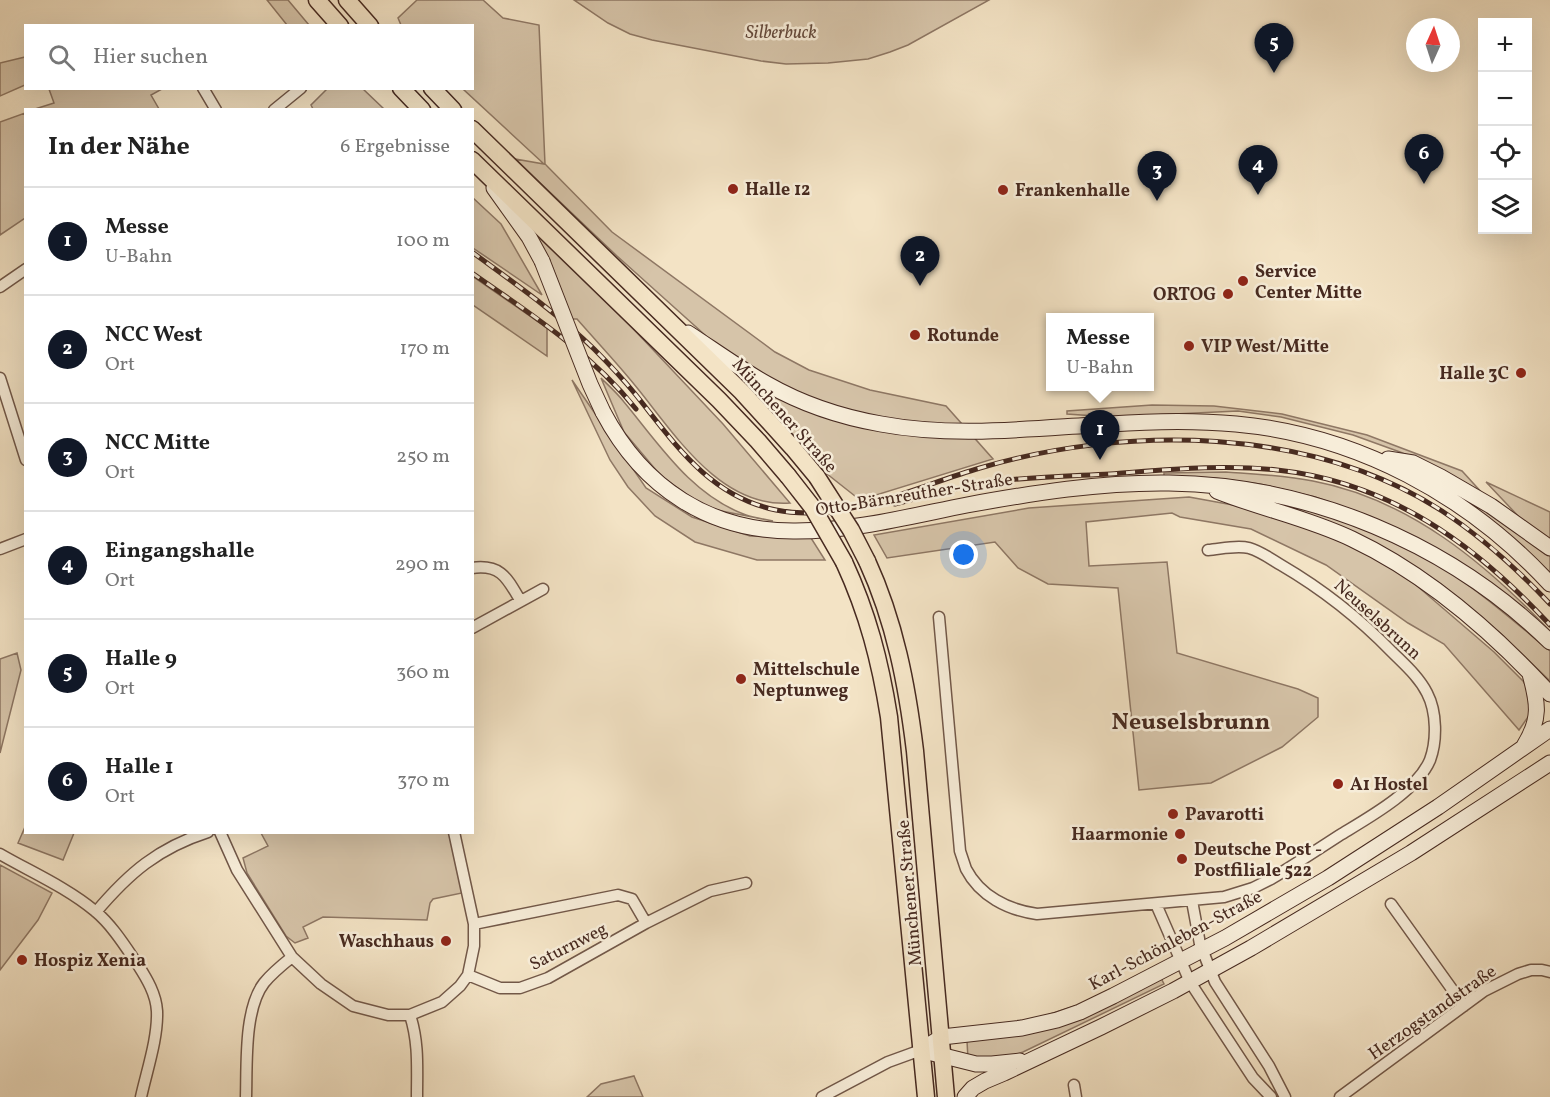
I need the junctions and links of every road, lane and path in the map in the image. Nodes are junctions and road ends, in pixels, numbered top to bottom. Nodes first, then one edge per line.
1 (318, 0) edge
2 (346, 0) edge
3 (338, 24) edge
4 (368, 24) edge
5 (204, 90) edge
6 (403, 90) edge
7 (434, 90) edge
8 (298, 91) edge
9 (215, 108) edge
10 (277, 108) edge
11 (420, 108) edge
12 (451, 108) edge
13 (474, 131) edge
14 (474, 161) edge
15 (24, 270) edge
16 (0, 287) edge
17 (670, 322) junction
18 (0, 378) edge
19 (24, 454) edge
20 (1361, 454) junction
21 (1201, 484) junction
22 (24, 540) edge
23 (1550, 548) edge
24 (0, 549) edge
25 (1208, 550) dead end
26 (474, 568) edge
27 (1550, 584) edge
28 (543, 589) dead end
29 (520, 600) junction
30 (939, 617) dead end
31 (474, 626) edge
32 (1550, 642) edge
33 (1529, 671) junction
34 (1550, 694) edge
35 (1550, 729) edge
36 (1523, 748) junction
37 (1550, 763) edge
38 (1550, 770) edge
39 (1527, 778) junction
40 (202, 834) edge
41 (221, 834) edge
42 (454, 834) edge
43 (0, 854) edge
44 (746, 883) dead end
45 (1192, 901) junction
46 (1156, 904) junction
47 (1392, 904) dead end
48 (96, 912) junction
49 (646, 923) junction
50 (474, 924) junction
51 (1202, 950) junction
52 (292, 957) junction
53 (1180, 961) junction
54 (1210, 971) junction
55 (1550, 972) edge
56 (468, 975) junction
57 (1190, 982) junction
58 (1464, 1006) junction
59 (410, 1015) junction
60 (942, 1037) junction
61 (921, 1050) junction
62 (943, 1057) junction
63 (1032, 1059) junction
64 (141, 1097) edge
65 (246, 1097) edge
66 (417, 1097) edge
67 (822, 1097) edge
68 (926, 1097) edge
69 (946, 1097) edge
70 (965, 1097) edge
71 (1271, 1097) edge
72 (1285, 1097) edge
73 (1340, 1097) edge

1 - 3 main road
2 - 4 main road
5 - 9 street
6 - 11 main road
7 - 12 main road
8 - 10 street
13 - 17 main road, Münchener Straße
14 - 21 main road, Otto-Bärnreuther-Straße, bridge
14 - 61 main road, Münchener Straße, bridge
15 - 16 street
17 - 20 main road
17 - 60 main road, Münchener Straße, bridge
18 - 19 street
20 - 23 main road
20 - 27 main road
21 - 32 main road, Otto-Bärnreuther-Straße
21 - 33 main road, Otto-Bärnreuther-Straße
22 - 24 street
25 - 45 street, Neuselsbrunn
26 - 29 street
28 - 29 street
29 - 31 street
30 - 46 street, Neuselsbrunn
33 - 34 main road, Otto-Bärnreuther-Straße
33 - 36 main road
35 - 36 main road, Karl-Schönleben-Straße
36 - 51 main road, Karl-Schönleben-Straße
37 - 39 main road
38 - 39 main road
39 - 54 main road
40 - 48 street
41 - 52 street
42 - 50 street
43 - 48 street
44 - 49 street, Saturnweg
45 - 46 street, Neuselsbrunn
45 - 51 street
46 - 53 street
47 - 58 street
48 - 64 street
49 - 50 street, Saturnweg
49 - 56 street, Saturnweg
50 - 56 street
51 - 53 main road, Karl-Schönleben-Straße
51 - 54 street
52 - 59 street
52 - 65 street
53 - 57 street
53 - 60 main road, Karl-Schönleben-Straße
54 - 57 main road
54 - 72 street
55 - 58 street, Herzogstandstraße
56 - 59 street
57 - 63 main road
57 - 71 street
58 - 73 street, Herzogstandstraße
59 - 66 street
60 - 61 main road, Karl-Schönleben-Straße
60 - 62 main road, Münchener Straße
61 - 62 main road
61 - 67 street
61 - 68 main road, Münchener Straße
62 - 63 main road
62 - 69 main road, Münchener Straße
63 - 70 main road

